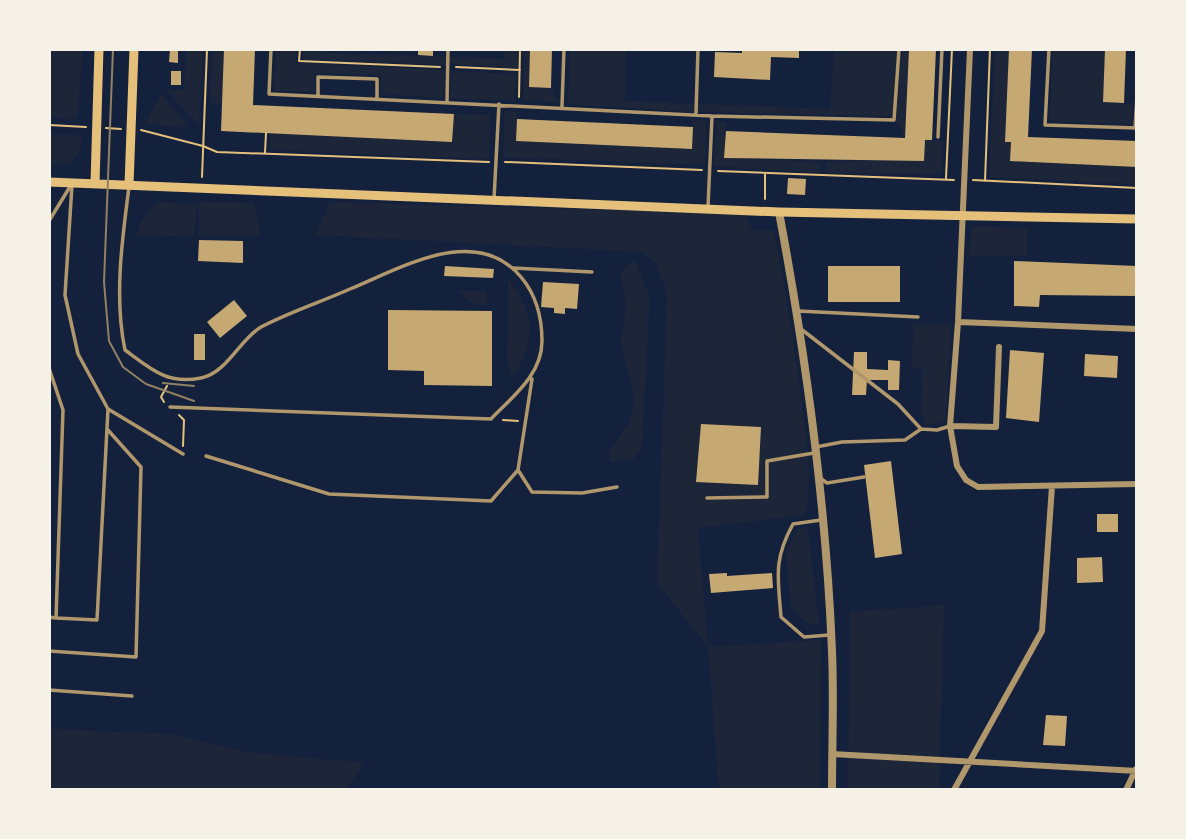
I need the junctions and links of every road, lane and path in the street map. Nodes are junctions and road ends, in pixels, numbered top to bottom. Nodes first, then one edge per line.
1 (99, 49) edge
2 (134, 49) edge
3 (207, 49) edge
4 (271, 49) edge
5 (300, 49) edge
6 (448, 49) edge
7 (520, 49) edge
8 (564, 49) edge
9 (698, 49) edge
10 (899, 49) edge
11 (942, 49) edge
12 (952, 49) edge
13 (970, 49) edge
14 (990, 49) edge
15 (1049, 49) edge
16 (447, 67) junction
17 (520, 70) junction
18 (318, 96) junction
19 (1137, 96) edge
20 (377, 98) junction
21 (447, 101) junction
22 (499, 104) junction
23 (519, 105) junction
24 (562, 107) junction
25 (696, 114) junction
26 (712, 116) junction
27 (49, 125) edge
28 (97, 128) junction
29 (1136, 128) edge
30 (131, 129) junction
31 (266, 133) dead end
32 (938, 137) dead end
33 (203, 146) junction
34 (265, 154) junction
35 (495, 162) junction
36 (709, 170) junction
37 (946, 179) junction
38 (965, 180) junction
39 (985, 181) junction
40 (49, 182) edge
41 (72, 183) junction
42 (95, 183) junction
43 (129, 185) junction
44 (202, 188) junction
45 (1137, 188) edge
46 (494, 199) junction
47 (708, 207) junction
48 (779, 212) junction
49 (964, 215) junction
50 (1137, 219) edge
51 (49, 222) edge
52 (513, 268) junction
53 (592, 272) dead end
54 (798, 311) junction
55 (918, 317) dead end
56 (958, 322) junction
57 (801, 328) junction
58 (1137, 329) edge
59 (999, 347) dead end
60 (49, 368) edge
61 (532, 377) junction
62 (170, 407) dead end
63 (108, 408) junction
64 (491, 419) junction
65 (525, 422) junction
66 (950, 426) junction
67 (107, 429) junction
68 (921, 429) junction
69 (816, 449) junction
70 (183, 454) dead end
71 (206, 456) dead end
72 (518, 470) junction
73 (818, 477) junction
74 (864, 477) dead end
75 (1137, 484) edge
76 (1052, 486) junction
77 (617, 487) dead end
78 (706, 498) dead end
79 (821, 520) junction
80 (49, 617) edge
81 (55, 618) junction
82 (831, 635) junction
83 (49, 650) edge
84 (49, 690) edge
85 (132, 696) dead end
86 (832, 754) junction
87 (971, 761) junction
88 (1136, 770) edge
89 (832, 790) edge
90 (954, 790) edge
91 (1126, 790) edge

1 - 28 main road
2 - 30 main road
3 - 33 path
4 - 18 lane
5 - 16 path
6 - 16 lane
7 - 17 path
8 - 24 lane
9 - 25 lane
10 - 26 lane
11 - 32 lane
12 - 37 path
13 - 38 street
14 - 39 path
15 - 29 lane
16 - 17 path
16 - 21 lane
17 - 23 path
18 - 20 lane
18 - 20 lane
19 - 29 lane
20 - 21 lane
21 - 22 lane
22 - 23 lane
22 - 35 lane
23 - 24 lane
24 - 25 lane
25 - 26 lane
26 - 36 lane
27 - 28 path
28 - 30 path
28 - 42 main road
30 - 33 path
30 - 43 main road
31 - 34 path
33 - 34 path
33 - 44 path
34 - 35 path
35 - 36 path
35 - 46 lane
36 - 37 path
36 - 47 lane
37 - 38 path
38 - 39 path
38 - 49 street
39 - 45 path
40 - 41 main road
41 - 42 main road
41 - 51 lane
41 - 63 lane
42 - 43 main road
43 - 44 main road
43 - 52 lane
44 - 46 main road
46 - 47 main road
47 - 48 main road
48 - 49 main road
48 - 54 street
49 - 50 main road
49 - 56 street
52 - 53 lane
52 - 61 lane
54 - 55 lane
54 - 57 street
56 - 58 street
56 - 66 street
57 - 68 lane
57 - 69 street
59 - 66 street
60 - 81 lane
61 - 64 lane
61 - 65 lane
62 - 64 lane
63 - 67 lane
63 - 70 lane
64 - 65 path
65 - 72 lane
66 - 68 lane
66 - 76 street
67 - 81 lane
67 - 83 lane
68 - 69 lane
69 - 73 street
69 - 78 lane
71 - 72 lane
72 - 77 lane
73 - 74 lane
73 - 79 street
75 - 76 street
76 - 87 street
79 - 82 street
79 - 82 lane
80 - 81 lane
82 - 86 street
84 - 85 lane
86 - 87 street
86 - 89 street
87 - 88 street
87 - 90 street
88 - 91 street

